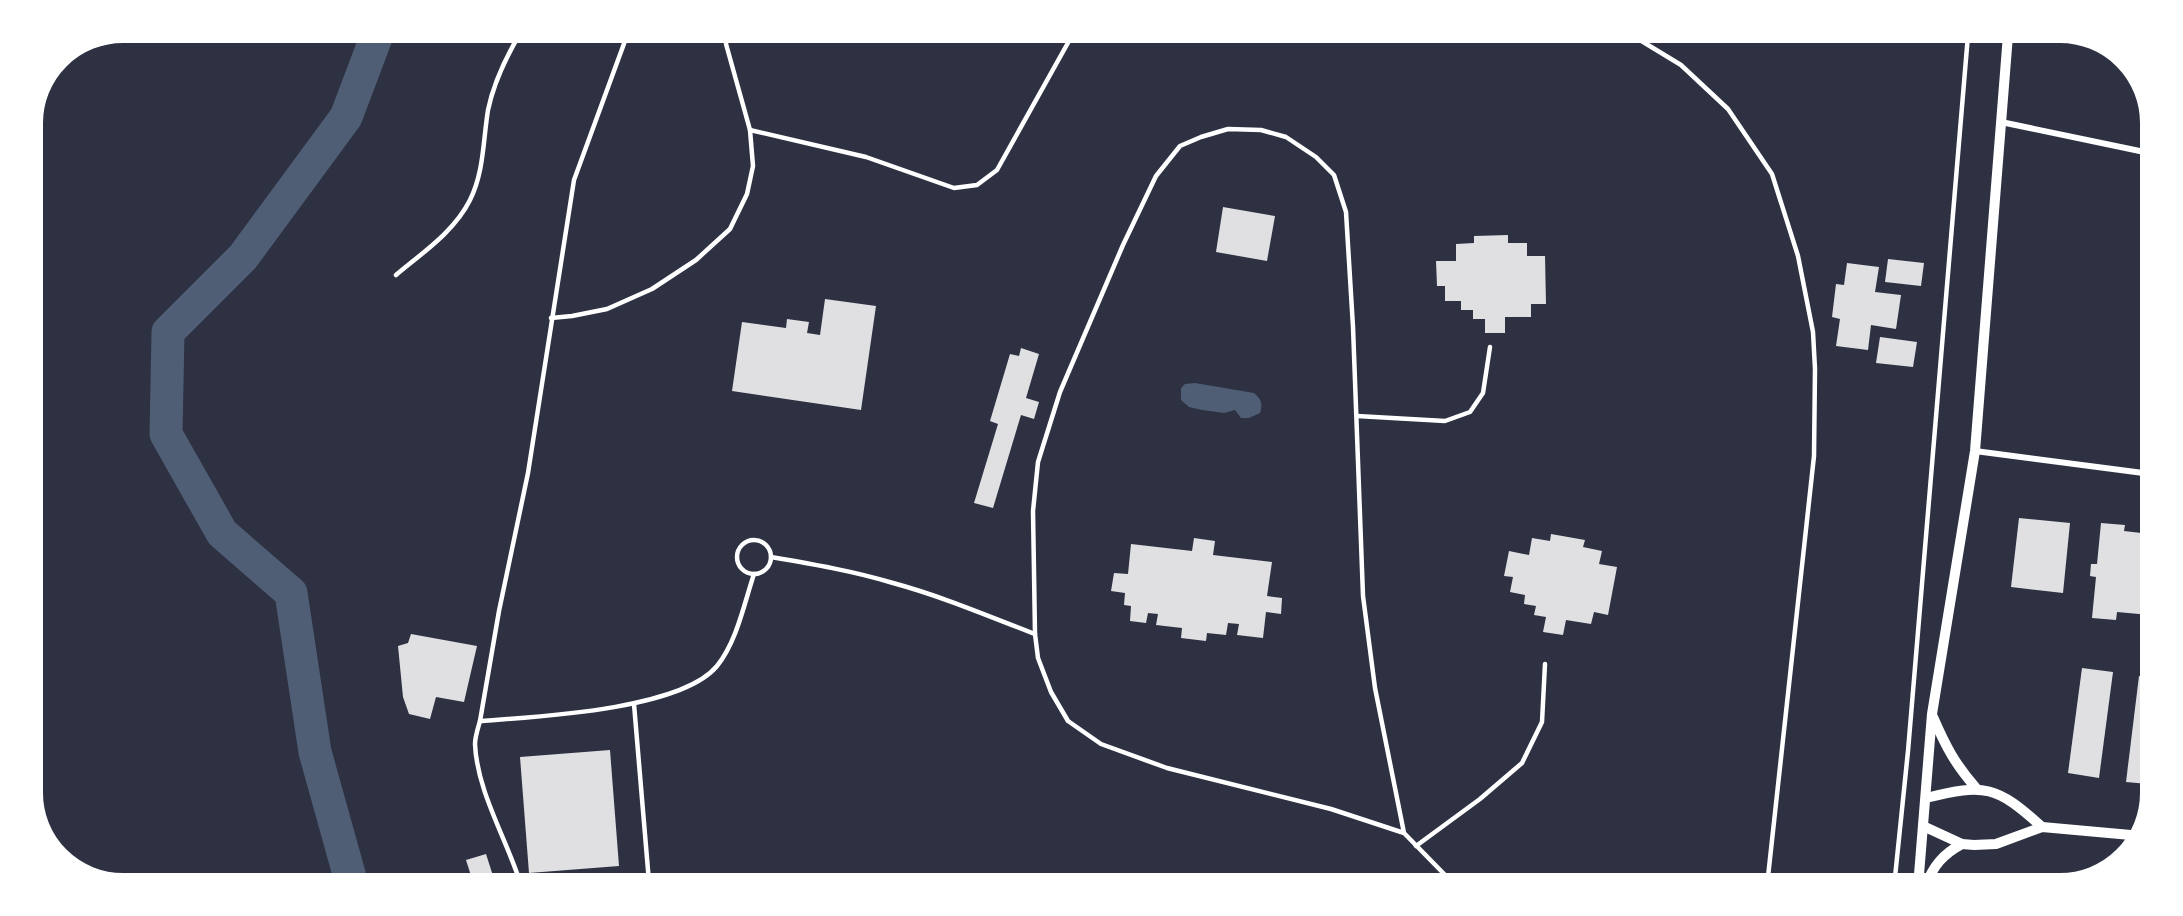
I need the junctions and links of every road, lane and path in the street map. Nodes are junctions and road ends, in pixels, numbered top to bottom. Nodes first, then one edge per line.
1 (517, 39) edge
2 (626, 39) edge
3 (727, 39) edge
4 (1070, 39) edge
5 (1638, 39) edge
6 (1968, 39) edge
7 (2008, 39) edge
8 (2001, 122) junction
9 (750, 130) junction
10 (2144, 152) edge
11 (396, 275) dead end
12 (551, 318) junction
13 (1490, 347) dead end
14 (1357, 416) junction
15 (1974, 451) junction
16 (2144, 473) edge
17 (771, 557) junction
18 (754, 573) junction
19 (1035, 634) junction
20 (1545, 664) dead end
21 (634, 704) junction
22 (1932, 714) junction
23 (480, 721) junction
24 (1976, 788) junction
25 (1926, 798) junction
26 (1923, 826) junction
27 (2042, 827) junction
28 (1404, 833) junction
29 (2133, 835) edge
30 (1962, 844) junction
31 (1416, 846) junction
32 (518, 877) edge
33 (649, 877) edge
34 (1445, 877) edge
35 (1768, 877) edge
36 (1895, 877) edge
37 (1919, 877) edge
38 (1929, 877) edge

1 - 11 lane
2 - 12 lane
3 - 9 lane
4 - 9 lane
5 - 35 lane
6 - 36 lane
7 - 8 street
8 - 10 street
8 - 15 street
9 - 12 lane
12 - 23 lane
13 - 14 lane
14 - 19 lane
14 - 28 lane
15 - 16 street
15 - 22 street
17 - 18 lane
17 - 18 lane
17 - 19 lane
18 - 21 lane
19 - 28 lane
20 - 31 lane
21 - 23 lane
21 - 33 lane
22 - 24 street
22 - 25 street
23 - 32 lane
24 - 25 street
24 - 27 street
25 - 26 street
26 - 30 street
26 - 37 street
27 - 29 street
27 - 30 street
28 - 31 lane
30 - 38 street
31 - 34 lane

